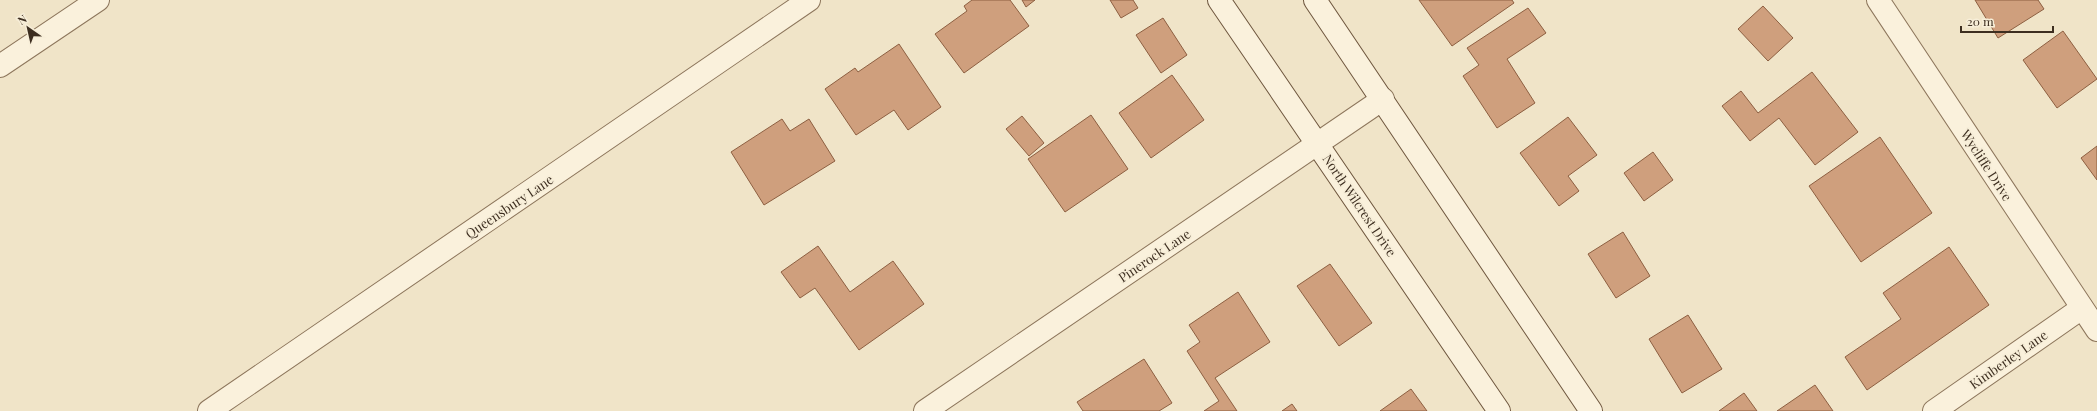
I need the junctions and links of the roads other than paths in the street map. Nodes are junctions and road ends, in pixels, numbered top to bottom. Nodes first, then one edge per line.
1 (98, 0) edge
2 (809, 0) edge
3 (1219, 0) edge
4 (1315, 0) edge
5 (1878, 0) edge
6 (0, 66) edge
7 (1383, 99) junction
8 (1318, 143) junction
9 (2082, 308) junction
10 (2097, 330) edge
11 (209, 411) edge
12 (925, 411) edge
13 (1499, 411) edge
14 (1591, 411) edge
15 (1934, 411) edge

1 - 6 street
2 - 11 street, Queensbury Lane
3 - 8 street, North Wilcrest Drive
4 - 7 street
5 - 9 street, Wycliffe Drive
7 - 8 street, Pinerock Lane
7 - 14 street
8 - 12 street, Pinerock Lane
8 - 13 street, North Wilcrest Drive
9 - 10 street, Wycliffe Drive
9 - 15 street, Kimberley Lane

